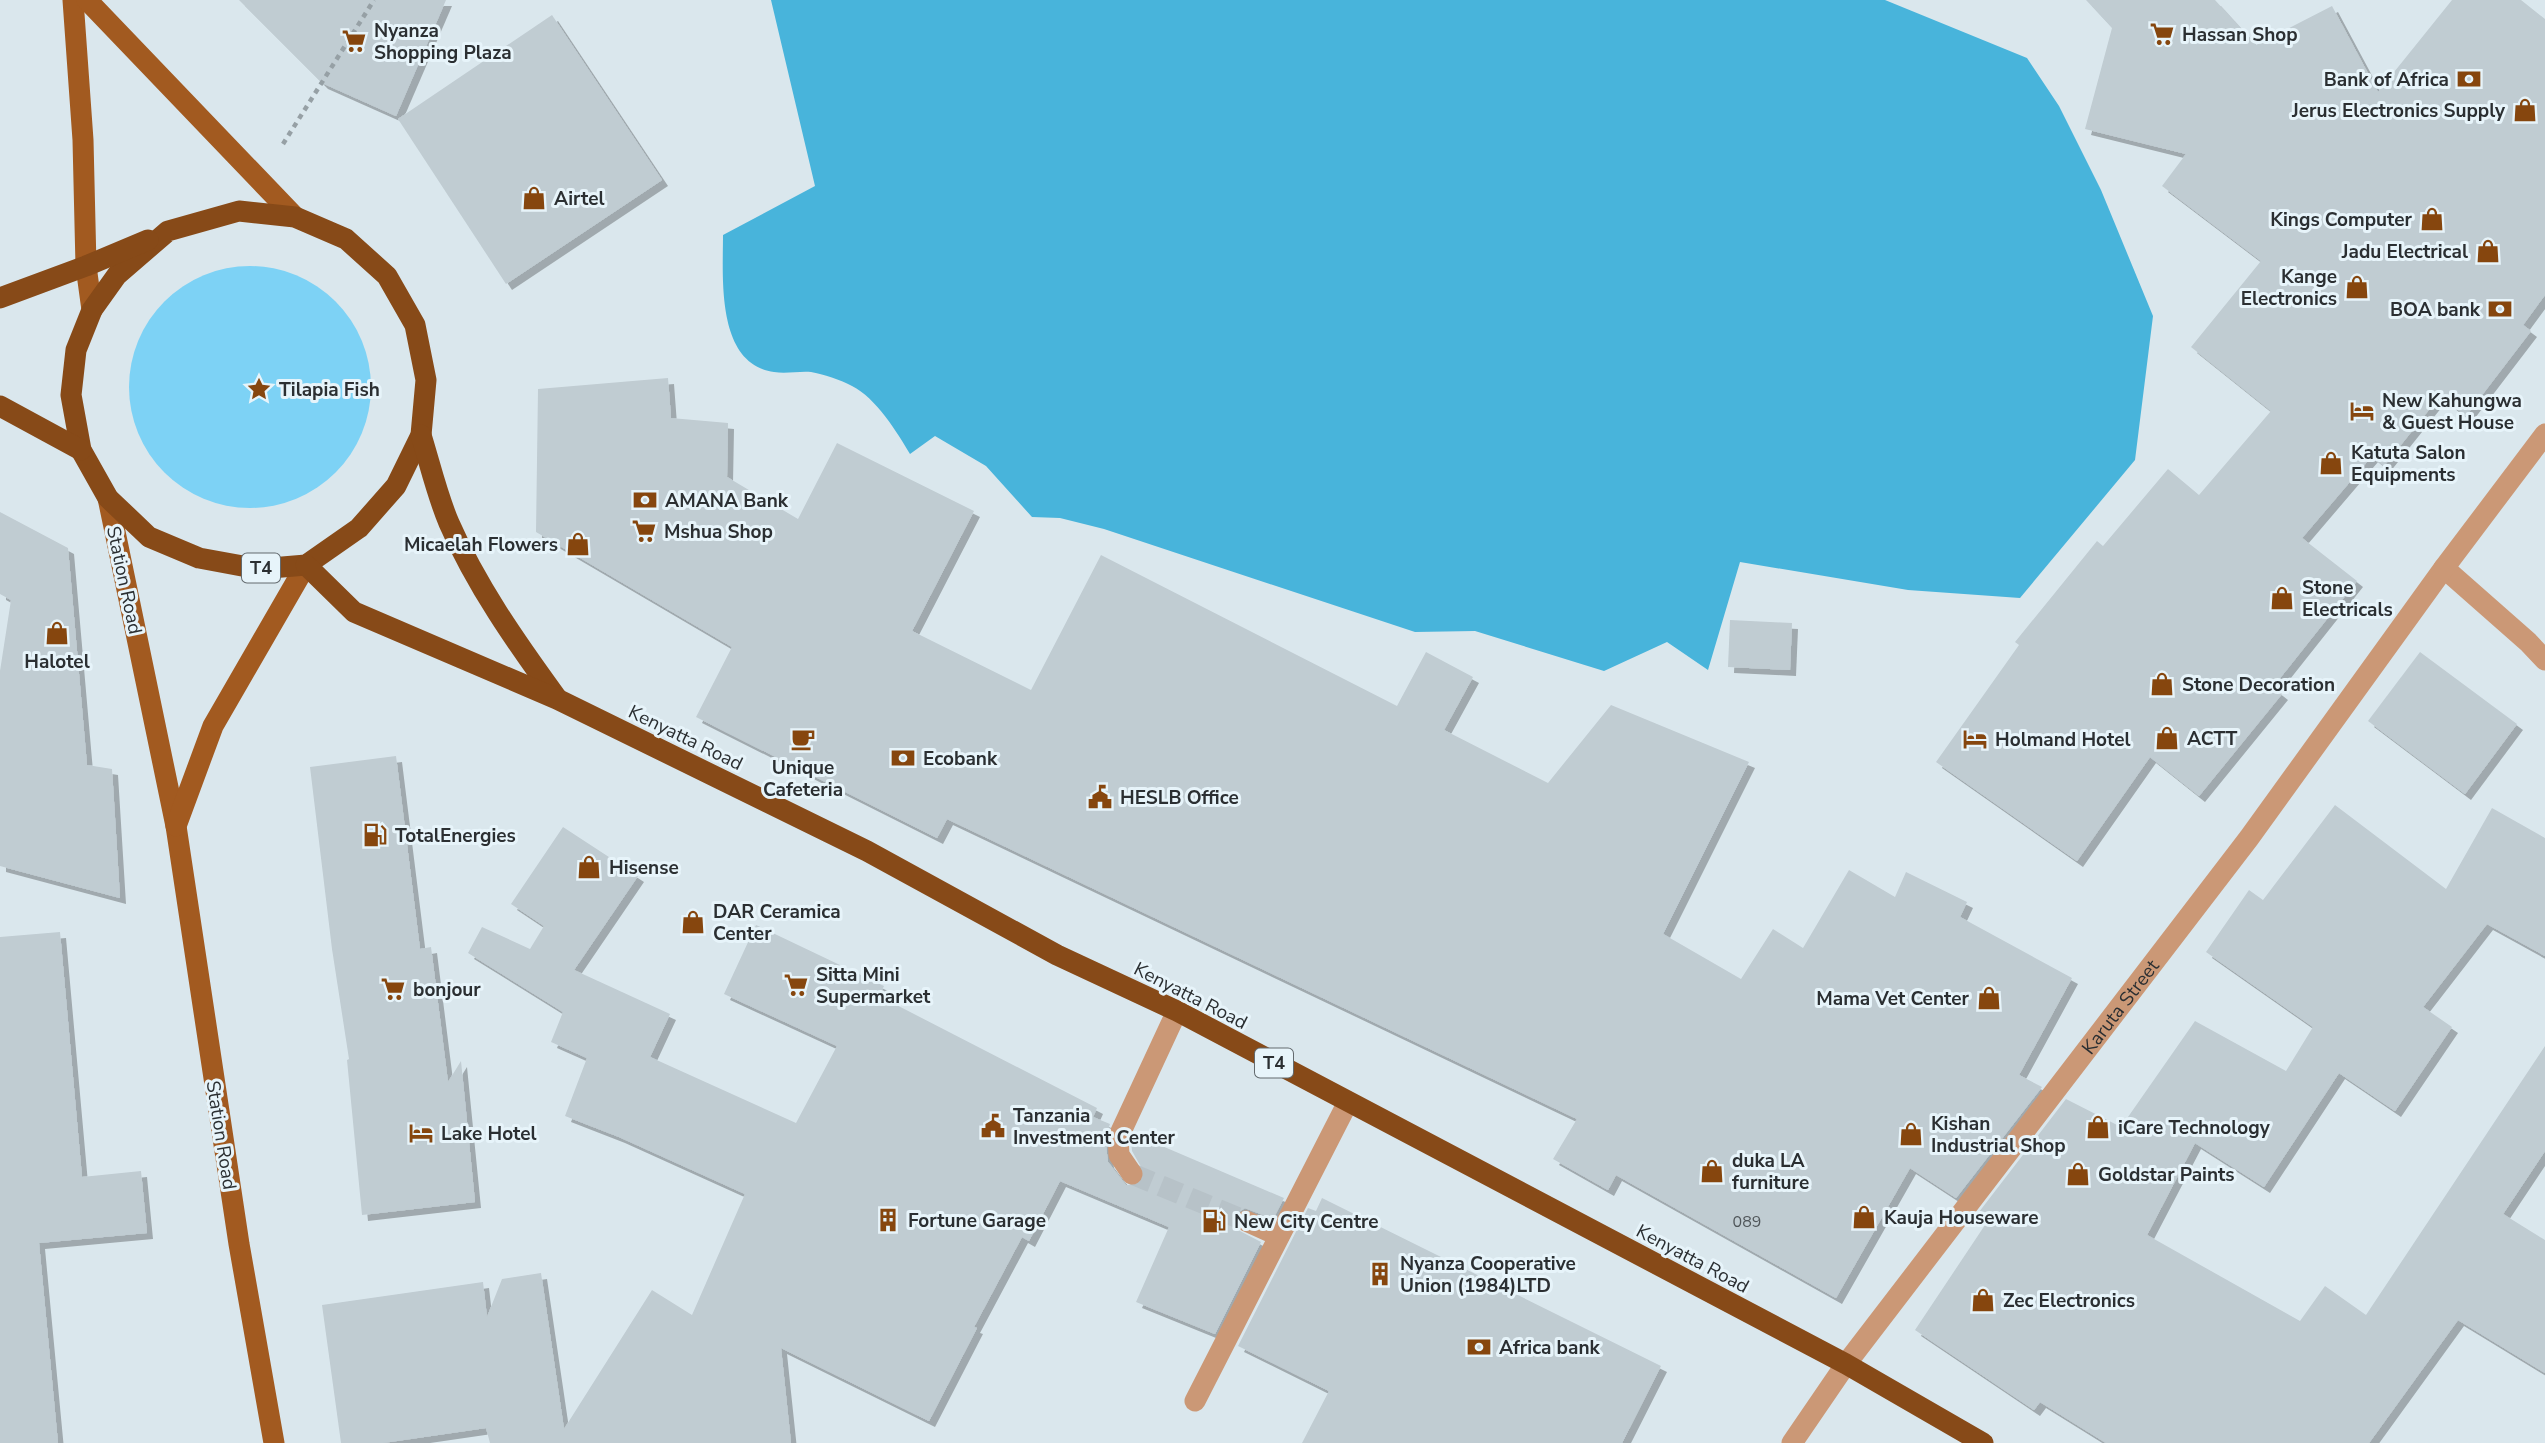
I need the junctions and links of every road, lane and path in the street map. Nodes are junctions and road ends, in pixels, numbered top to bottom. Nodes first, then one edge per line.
1 (73, 0) edge
2 (87, 0) edge
3 (374, 0) edge
4 (260, 180) junction
5 (295, 217) junction
6 (168, 231) junction
7 (86, 266) junction
8 (0, 298) edge
9 (92, 310) junction
10 (0, 406) edge
11 (2545, 434) edge
12 (421, 435) junction
13 (81, 450) junction
14 (108, 499) junction
15 (306, 565) junction
16 (2444, 568) junction
17 (2545, 660) edge
18 (557, 698) junction
19 (176, 826) junction
20 (1177, 1012) junction
21 (1348, 1102) junction
22 (1132, 1174) tunnel mouth
23 (1246, 1221) tunnel mouth
24 (1279, 1236) junction
25 (1846, 1364) junction
26 (1195, 1401) dead end
27 (274, 1443) edge
28 (1793, 1443) edge
29 (1983, 1443) edge

1 - 7 main road
2 - 4 main road
3 - 4 path
4 - 5 main road
5 - 6 highway, T4
5 - 12 highway, T4
6 - 7 highway, T4
6 - 9 highway, T4
7 - 8 highway, T4
7 - 9 main road
9 - 13 highway, T4
10 - 13 highway
11 - 16 street, Karuta Street
12 - 15 highway, T4
12 - 18 highway, Kenyatta Road / T4
13 - 14 highway, T4
14 - 15 highway, T4
14 - 19 main road, Station Road
15 - 18 highway, Kenyatta Road / T4
15 - 19 main road, Station Road
16 - 17 street
16 - 25 street, Karuta Street
18 - 20 highway, Kenyatta Road / T4
19 - 27 main road, Station Road
20 - 21 highway, Kenyatta Road / T4
20 - 22 street
21 - 24 street
21 - 25 highway, Kenyatta Road / T4
23 - 24 street
24 - 26 street
25 - 28 street, Karuta Street
25 - 29 highway, Kenyatta Road / T4

